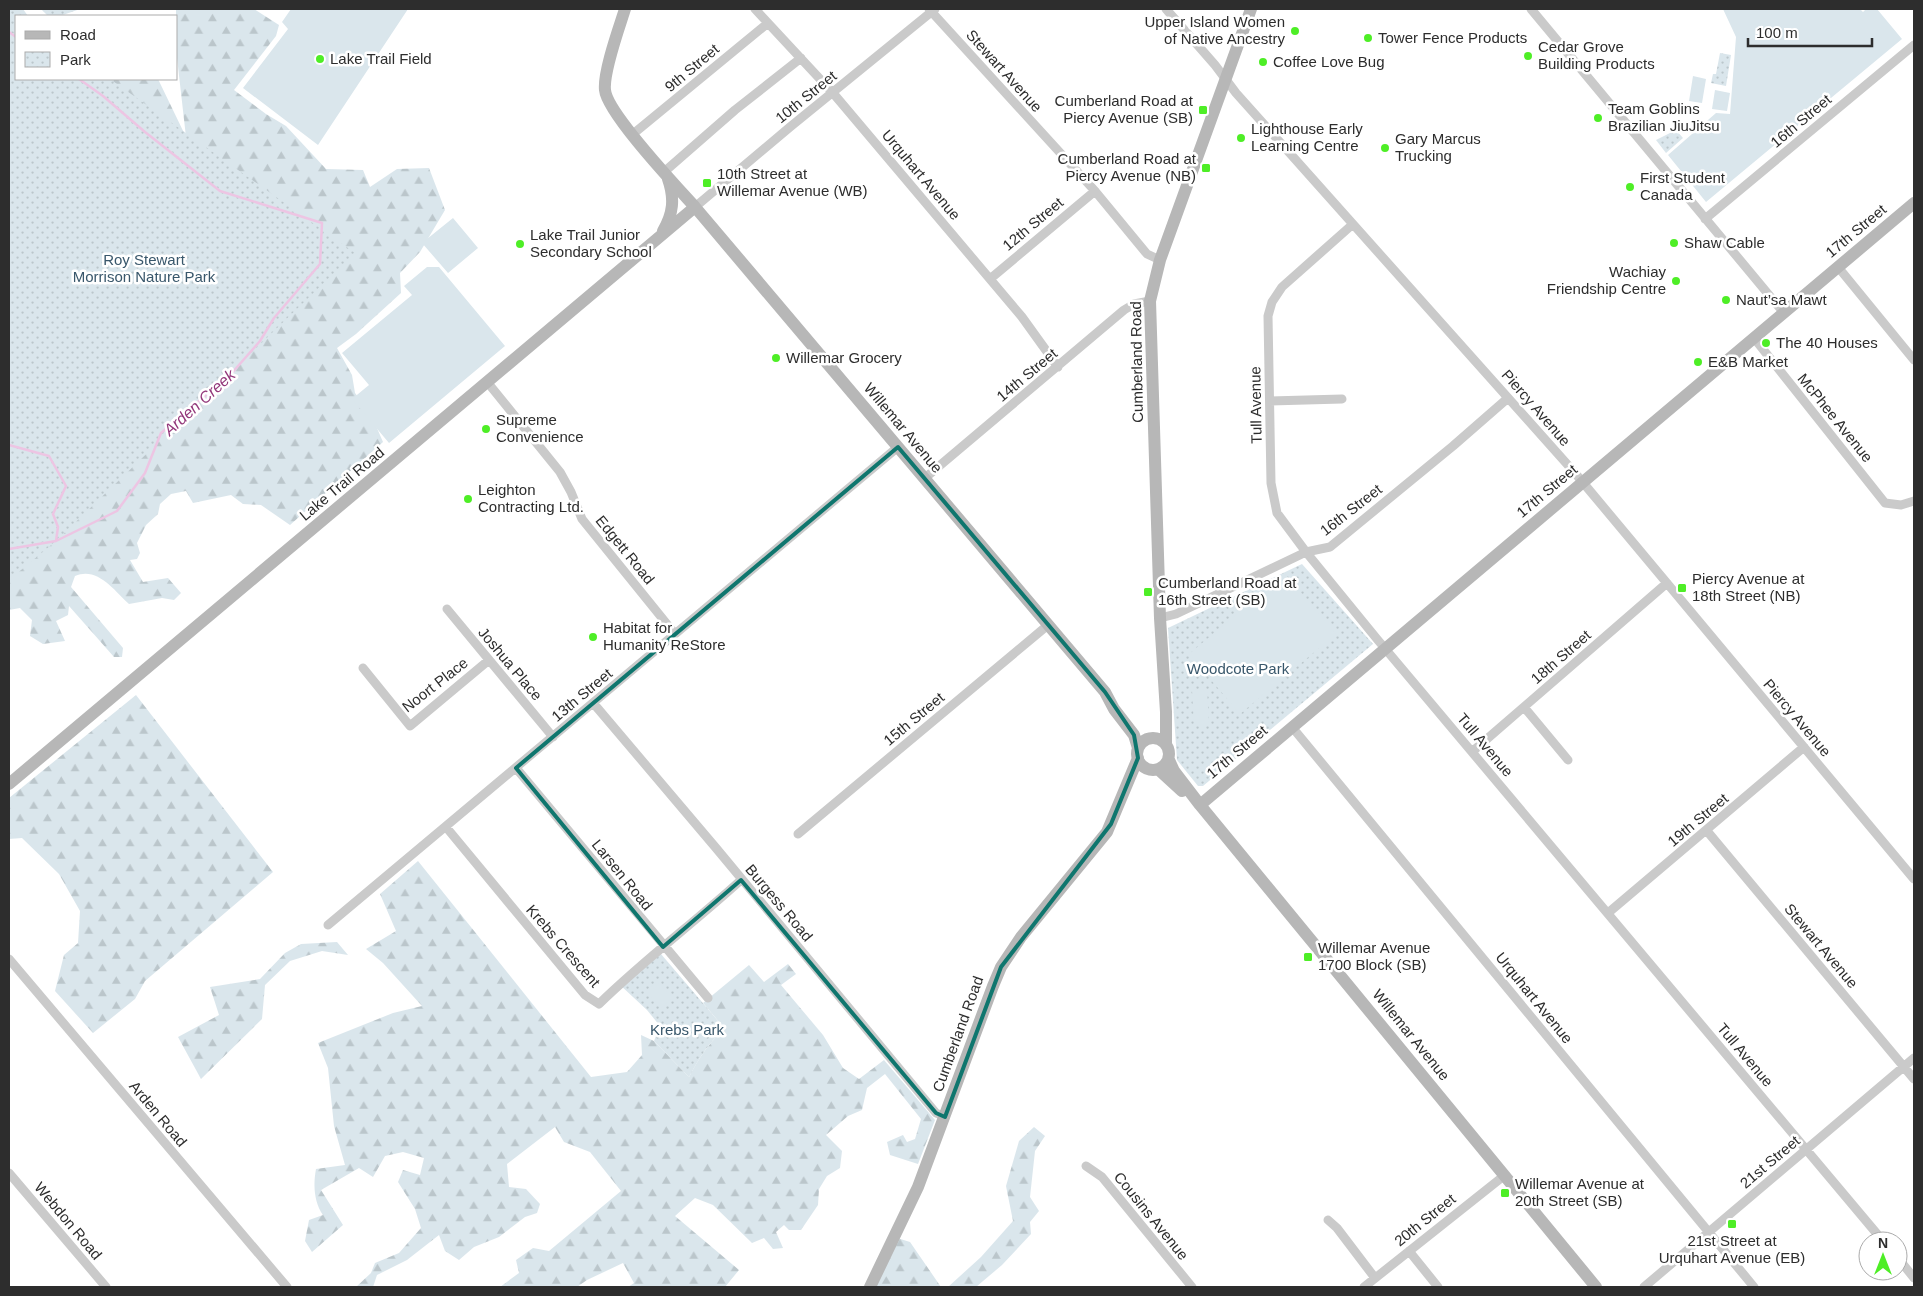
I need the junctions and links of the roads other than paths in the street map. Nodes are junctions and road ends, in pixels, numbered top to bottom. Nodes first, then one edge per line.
1 (625, 9) edge
2 (755, 9) edge
3 (1166, 9) edge
4 (1250, 9) edge
5 (1531, 9) edge
6 (932, 10) edge
7 (768, 23) junction
8 (1914, 45) edge
9 (801, 58) junction
10 (1226, 78) junction
11 (833, 92) junction
12 (633, 134) junction
13 (665, 174) junction
14 (1095, 191) junction
15 (1914, 203) edge
16 (695, 207) junction
17 (1705, 219) junction
18 (1353, 224) junction
19 (659, 238) junction
20 (1160, 260) junction
21 (1838, 268) junction
22 (990, 279) junction
23 (1150, 301) junction
24 (1784, 313) junction
25 (1754, 338) junction
26 (1914, 360) edge
27 (1058, 366) junction
28 (488, 383) junction
29 (1508, 398) junction
30 (1342, 399) dead end
31 (1270, 401) junction
32 (898, 447) junction
33 (925, 478) junction
34 (1582, 482) junction
35 (1914, 501) edge
36 (1306, 552) junction
37 (1667, 583) junction
38 (447, 609) dead end
39 (1160, 618) junction
40 (1048, 625) junction
41 (675, 634) junction
42 (1385, 649) junction
43 (489, 660) junction
44 (363, 668) dead end
45 (1105, 692) junction
46 (1165, 702) junction
47 (594, 704) junction
48 (1524, 707) junction
49 (1292, 727) junction
50 (553, 737) junction
51 (1151, 737) junction
52 (1166, 743) junction
53 (1804, 747) junction
54 (1473, 751) junction
55 (1138, 753) junction
56 (1169, 760) junction
57 (1568, 760) dead end
58 (516, 768) junction
59 (1155, 770) junction
60 (9, 784) edge
61 (1200, 805) junction
62 (1115, 816) junction
63 (446, 827) junction
64 (1707, 831) junction
65 (798, 834) dead end
66 (1914, 879) edge
67 (742, 880) junction
68 (1608, 913) junction
69 (328, 925) dead end
70 (663, 947) junction
71 (9, 959) edge
72 (708, 998) dead end
73 (1914, 1058) edge
74 (1904, 1067) junction
75 (1914, 1079) edge
76 (945, 1117) junction
77 (1806, 1149) junction
78 (1086, 1166) dead end
79 (9, 1173) edge
80 (1505, 1175) junction
81 (1328, 1220) dead end
82 (1875, 1231) edge
83 (1709, 1232) junction
84 (1409, 1251) junction
85 (1375, 1278) junction
86 (106, 1287) edge
87 (287, 1287) edge
88 (870, 1287) edge
89 (1192, 1287) edge
90 (1364, 1287) edge
91 (1438, 1287) edge
92 (1596, 1287) edge
93 (1644, 1287) edge
94 (1754, 1287) edge

1 - 12 street, Willemar Avenue
2 - 7 street, Urquhart Avenue
3 - 10 street, Piercy Avenue
4 - 10 street, Cumberland Road
5 - 17 street
6 - 11 street, 10th Street
6 - 14 street, Stewart Avenue
7 - 9 street, Urquhart Avenue
7 - 12 street, 9th Street
8 - 17 street, 16th Street
9 - 11 street, Urquhart Avenue
9 - 13 street
10 - 18 street, Piercy Avenue
10 - 20 street, Cumberland Road
11 - 16 street, 10th Street
11 - 22 street, Urquhart Avenue
12 - 13 street, Willemar Avenue
13 - 16 street, Willemar Avenue
13 - 19 street
14 - 20 street, Stewart Avenue
14 - 22 street, 12th Street
15 - 21 street, 17th Street
16 - 19 street, Lake Trail Road
16 - 32 street, Willemar Avenue
17 - 24 street
18 - 29 street, Piercy Avenue
18 - 31 street, Tull Avenue
19 - 28 street, Lake Trail Road
20 - 23 street, Cumberland Road
21 - 24 street, 17th Street
21 - 26 street
22 - 27 street, Urquhart Avenue
23 - 27 street, 14th Street
23 - 39 street, Cumberland Road
24 - 25 street, 17th Street
25 - 34 street, 17th Street
25 - 35 street, McPhee Avenue
27 - 33 street, 14th Street
28 - 41 street, Edgett Road
28 - 60 street, Lake Trail Road
29 - 34 street, Piercy Avenue
29 - 36 street, 16th Street
30 - 31 street
31 - 36 street, Tull Avenue
32 - 33 street, Willemar Avenue
32 - 41 street, 13th Street
33 - 40 street, Willemar Avenue
34 - 37 street, Piercy Avenue
34 - 42 street, 17th Street
36 - 39 street, 16th Street
36 - 42 street, Tull Avenue
37 - 48 street, 18th Street
37 - 53 street, Piercy Avenue
38 - 43 street, Joshua Place
39 - 46 street, Cumberland Road
40 - 45 street, Willemar Avenue
40 - 65 street, 15th Street
41 - 47 street, 13th Street
42 - 49 street, 17th Street
42 - 54 street, Tull Avenue
43 - 44 street, Noort Place
43 - 50 street, Joshua Place
45 - 51 street, Willemar Avenue
45 - 55 street, Willemar Avenue
46 - 51 street, Cumberland Road
46 - 52 street, Cumberland Road
47 - 50 street, 13th Street
47 - 67 street, Burgess Road
48 - 54 street, 18th Street
48 - 57 street
49 - 61 street, 17th Street
49 - 83 street, Urquhart Avenue
50 - 58 street, 13th Street
51 - 52 street
51 - 55 street
52 - 56 street
53 - 64 street, 19th Street
53 - 66 street, Piercy Avenue
54 - 68 street, Tull Avenue
55 - 59 street
55 - 62 street, Cumberland Road
56 - 59 street
56 - 61 street, Willemar Avenue
58 - 63 street, 13th Street
58 - 70 street, Larsen Road
59 - 61 street, Willemar Avenue
59 - 62 street, Cumberland Road
61 - 80 street, Willemar Avenue
62 - 76 street, Cumberland Road
63 - 69 street, 13th Street
63 - 70 street, Krebs Crescent
64 - 68 street, 19th Street
64 - 74 street, Stewart Avenue
67 - 70 street, Krebs Crescent
67 - 76 street, Burgess Road
68 - 77 street, Tull Avenue
70 - 72 street, Larsen Road
71 - 87 street, Arden Road
73 - 74 street, 21st Street
74 - 75 street, Stewart Avenue
74 - 77 street, 21st Street
76 - 88 street, Cumberland Road
77 - 82 street, Tull Avenue
77 - 83 street, 21st Street
78 - 89 street, Cousins Avenue
79 - 86 street, Webdon Road
80 - 84 street, 20th Street
80 - 92 street, Willemar Avenue
81 - 85 street
83 - 93 street, 21st Street
83 - 94 street, Urquhart Avenue
84 - 85 street, 20th Street
84 - 91 street
85 - 90 street, 20th Street

